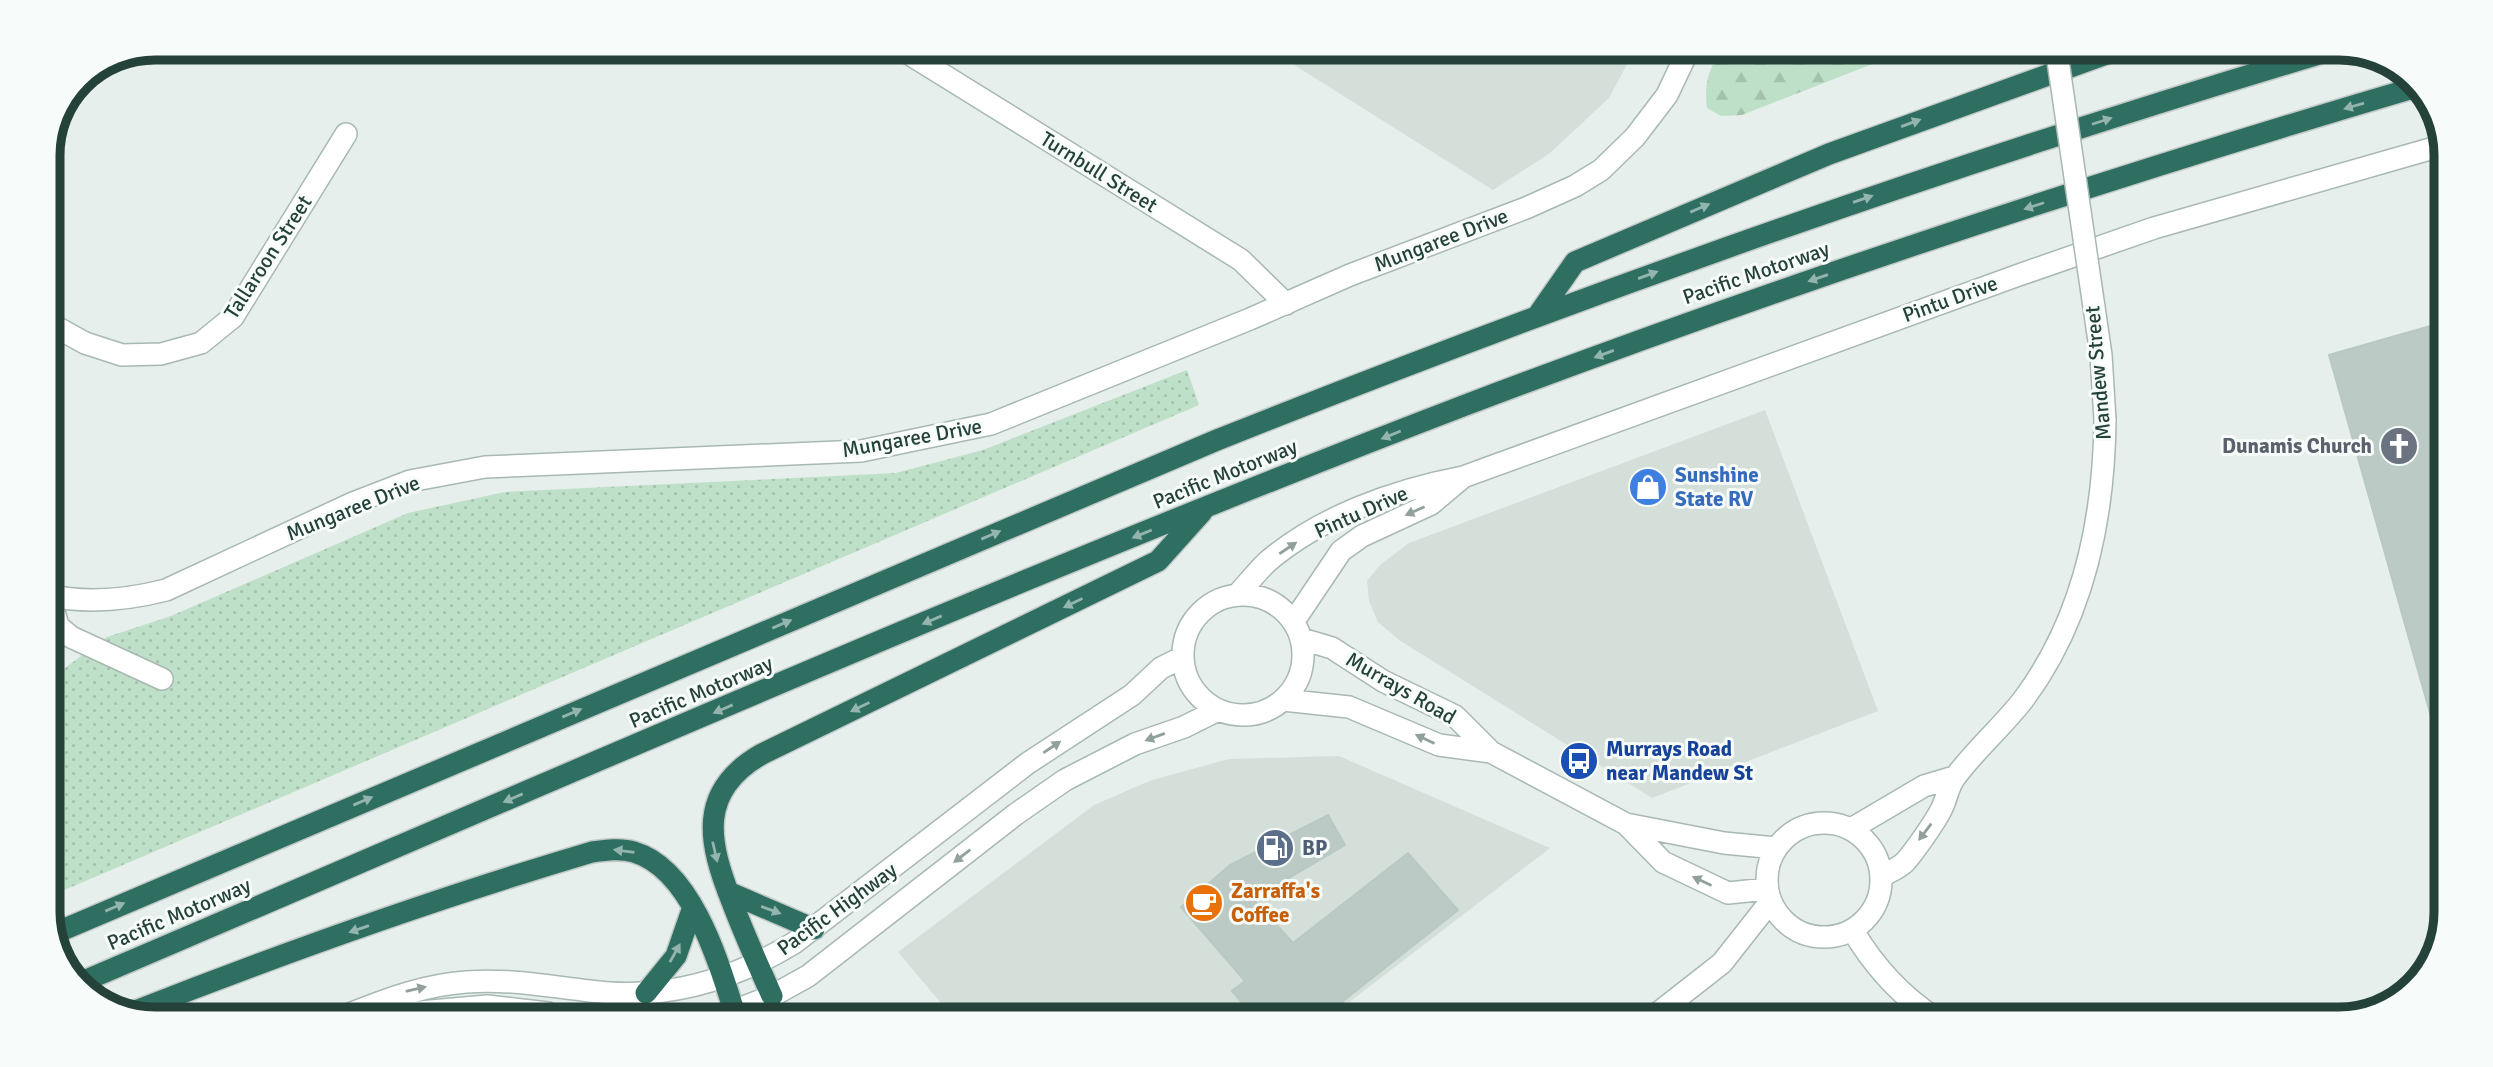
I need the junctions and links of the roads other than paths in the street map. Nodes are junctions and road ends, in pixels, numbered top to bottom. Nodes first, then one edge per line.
1 (919, 60) edge
2 (1684, 60) edge
3 (2058, 60) edge
4 (2089, 60) edge
5 (2300, 60) edge
6 (2408, 90) edge
7 (346, 134) dead end
8 (2433, 148) edge
9 (1286, 304) junction
10 (1538, 315) junction
11 (60, 329) edge
12 (1463, 477) junction
13 (1206, 508) junction
14 (1238, 594) junction
15 (60, 596) edge
16 (60, 628) edge
17 (1298, 630) junction
18 (1183, 657) junction
19 (162, 678) dead end
20 (1283, 700) junction
21 (1218, 710) junction
22 (1491, 752) junction
23 (1954, 777) junction
24 (1626, 824) junction
25 (1851, 829) junction
26 (1776, 848) junction
27 (1882, 876) junction
28 (728, 892) junction
29 (1769, 895) junction
30 (692, 907) junction
31 (814, 929) junction
32 (61, 931) edge
33 (1853, 931) junction
34 (757, 963) junction
35 (723, 977) junction
36 (88, 980) edge
37 (646, 993) junction
38 (772, 996) junction
39 (147, 1007) edge
40 (367, 1007) edge
41 (476, 1007) edge
42 (496, 1007) edge
43 (729, 1007) edge
44 (745, 1007) edge
45 (1666, 1007) edge
46 (1921, 1007) edge

1 - 9 street, Turnbull Street
2 - 9 street, Mungaree Drive
3 - 23 street, Mandew Street, bridge
10 -> 4 highway
10 -> 5 highway, Pacific Motorway
6 -> 13 highway, Pacific Motorway
7 - 11 street, Tallaroon Street
8 - 12 street, Pintu Drive
9 - 15 street, Mungaree Drive
32 -> 10 highway, Pacific Motorway
14 -> 12 street, Pintu Drive
12 -> 17 street, Pintu Drive
13 -> 28 highway
13 -> 36 highway, Pacific Motorway
14 - 17 street
14 - 18 street
16 - 19 street
17 - 20 street
17 - 22 street, Murrays Road
18 - 21 street
31 -> 18 street, Pacific Highway
20 - 21 street
22 -> 20 street, Murrays Road
21 -> 38 street, Pacific Highway
22 - 24 street, Murrays Road
23 - 25 street
23 -> 27 street, Mandew Street
24 - 26 street, Murrays Road
29 -> 24 street, Murrays Road
25 - 26 street
25 - 27 street
26 - 29 street
27 - 33 street
28 -> 31 highway
28 - 34 highway
29 - 33 street
29 - 45 street
30 - 35 highway
37 -> 30 highway
30 -> 39 highway
31 - 34 street, Pacific Highway
33 - 46 street
34 - 35 street, Pacific Highway
34 - 38 highway
35 - 37 street, Pacific Highway
35 - 43 highway
40 -> 37 street, Pacific Highway
38 - 44 street, Pacific Highway
41 - 42 street

